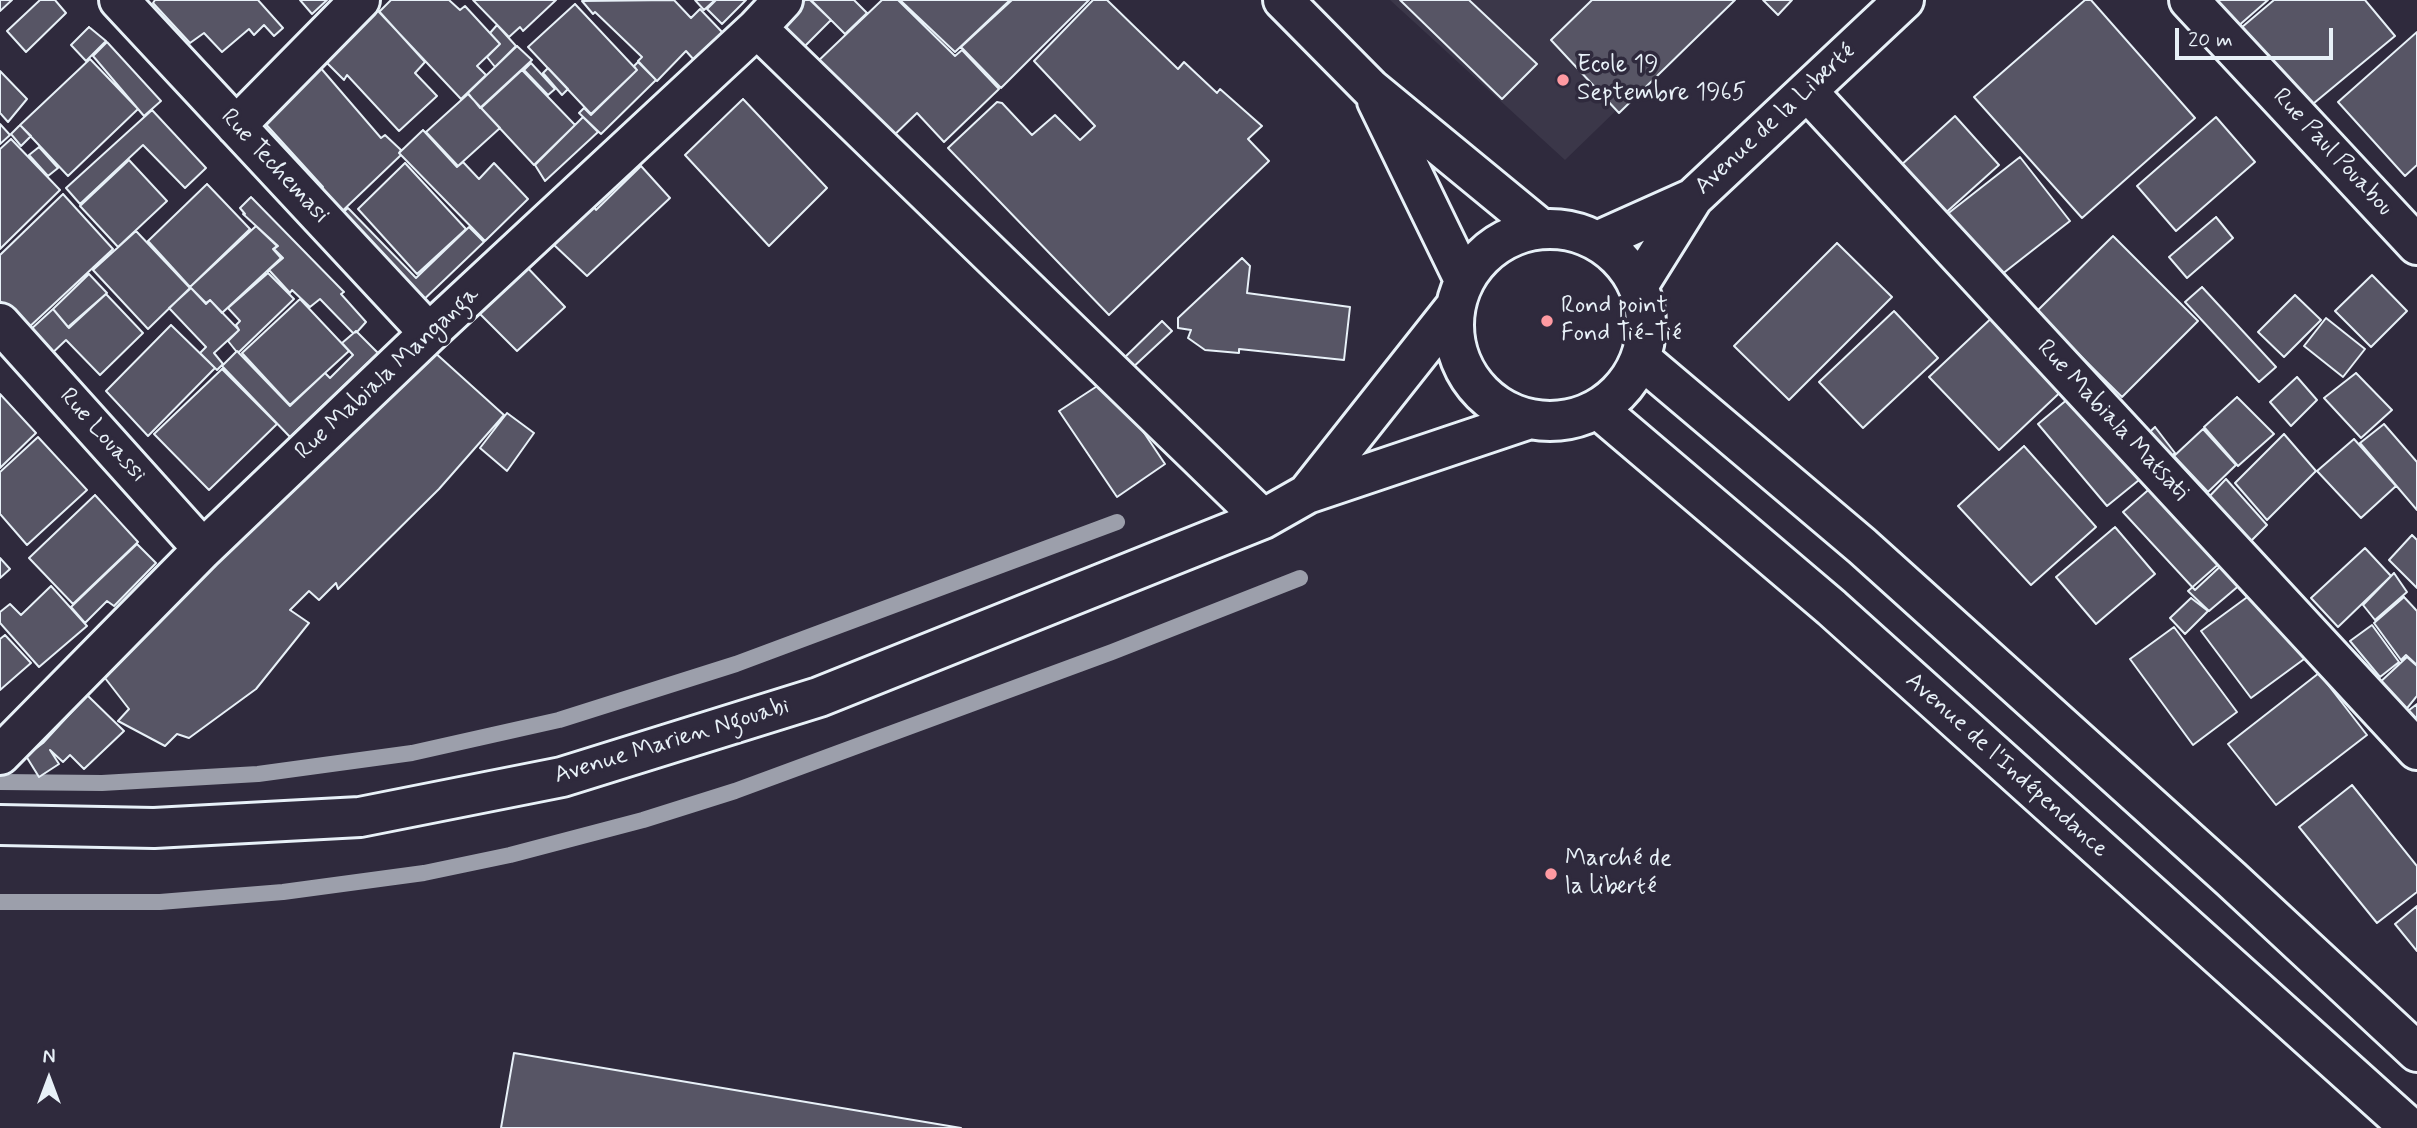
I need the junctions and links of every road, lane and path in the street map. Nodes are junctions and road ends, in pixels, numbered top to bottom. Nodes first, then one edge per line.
1 (119, 0) edge
2 (360, 0) edge
3 (783, 0) edge
4 (1283, 0) edge
5 (1904, 0) edge
6 (2189, 0) edge
7 (757, 28) junction
8 (1371, 89) junction
9 (1807, 91) junction
10 (236, 126) junction
11 (1693, 198) junction
12 (1541, 229) junction
13 (1597, 241) junction
14 (2417, 245) edge
15 (1638, 286) junction
16 (1460, 294) junction
17 (0, 323) edge
18 (429, 334) junction
19 (1641, 359) junction
20 (1598, 409) junction
21 (1530, 419) junction
22 (1307, 494) junction
23 (1263, 519) junction
24 (203, 549) junction
25 (5, 742) edge
26 (2417, 750) edge
27 (0, 825) edge
28 (2417, 1052) edge
29 (2410, 1128) edge

1 - 10 street, Rue Techemasi
2 - 10 street
3 - 7 street, Rue Mabiala Manganga
4 - 8 street
5 - 9 street, Avenue de la Liberté
6 - 14 street, Rue Paul Pouabou
7 - 18 street, Rue Mabiala Manganga
7 - 23 street
8 - 12 street
8 - 16 street
9 - 11 street, Avenue de la Liberté
9 - 26 street, Rue Mabiala Matsati
10 - 18 street, Rue Techemasi
11 - 13 street
11 - 15 street, Avenue de la Liberté
12 - 13 street
12 - 16 street
13 - 15 street
15 - 19 street
16 - 21 street
16 - 22 street, Avenue Marien Ngouabi
17 - 24 street, Rue Louassi
18 - 24 street, Rue Mabiala Manganga
19 - 20 street
19 - 28 street
20 - 21 street
20 - 29 street, Avenue de l'Indépendance
21 - 22 street, Avenue Marien Ngouabi
22 - 23 street, Avenue Marien Ngouabi
23 - 27 street, Avenue Marien Ngouabi
24 - 25 street, Rue Mabiala Manganga

